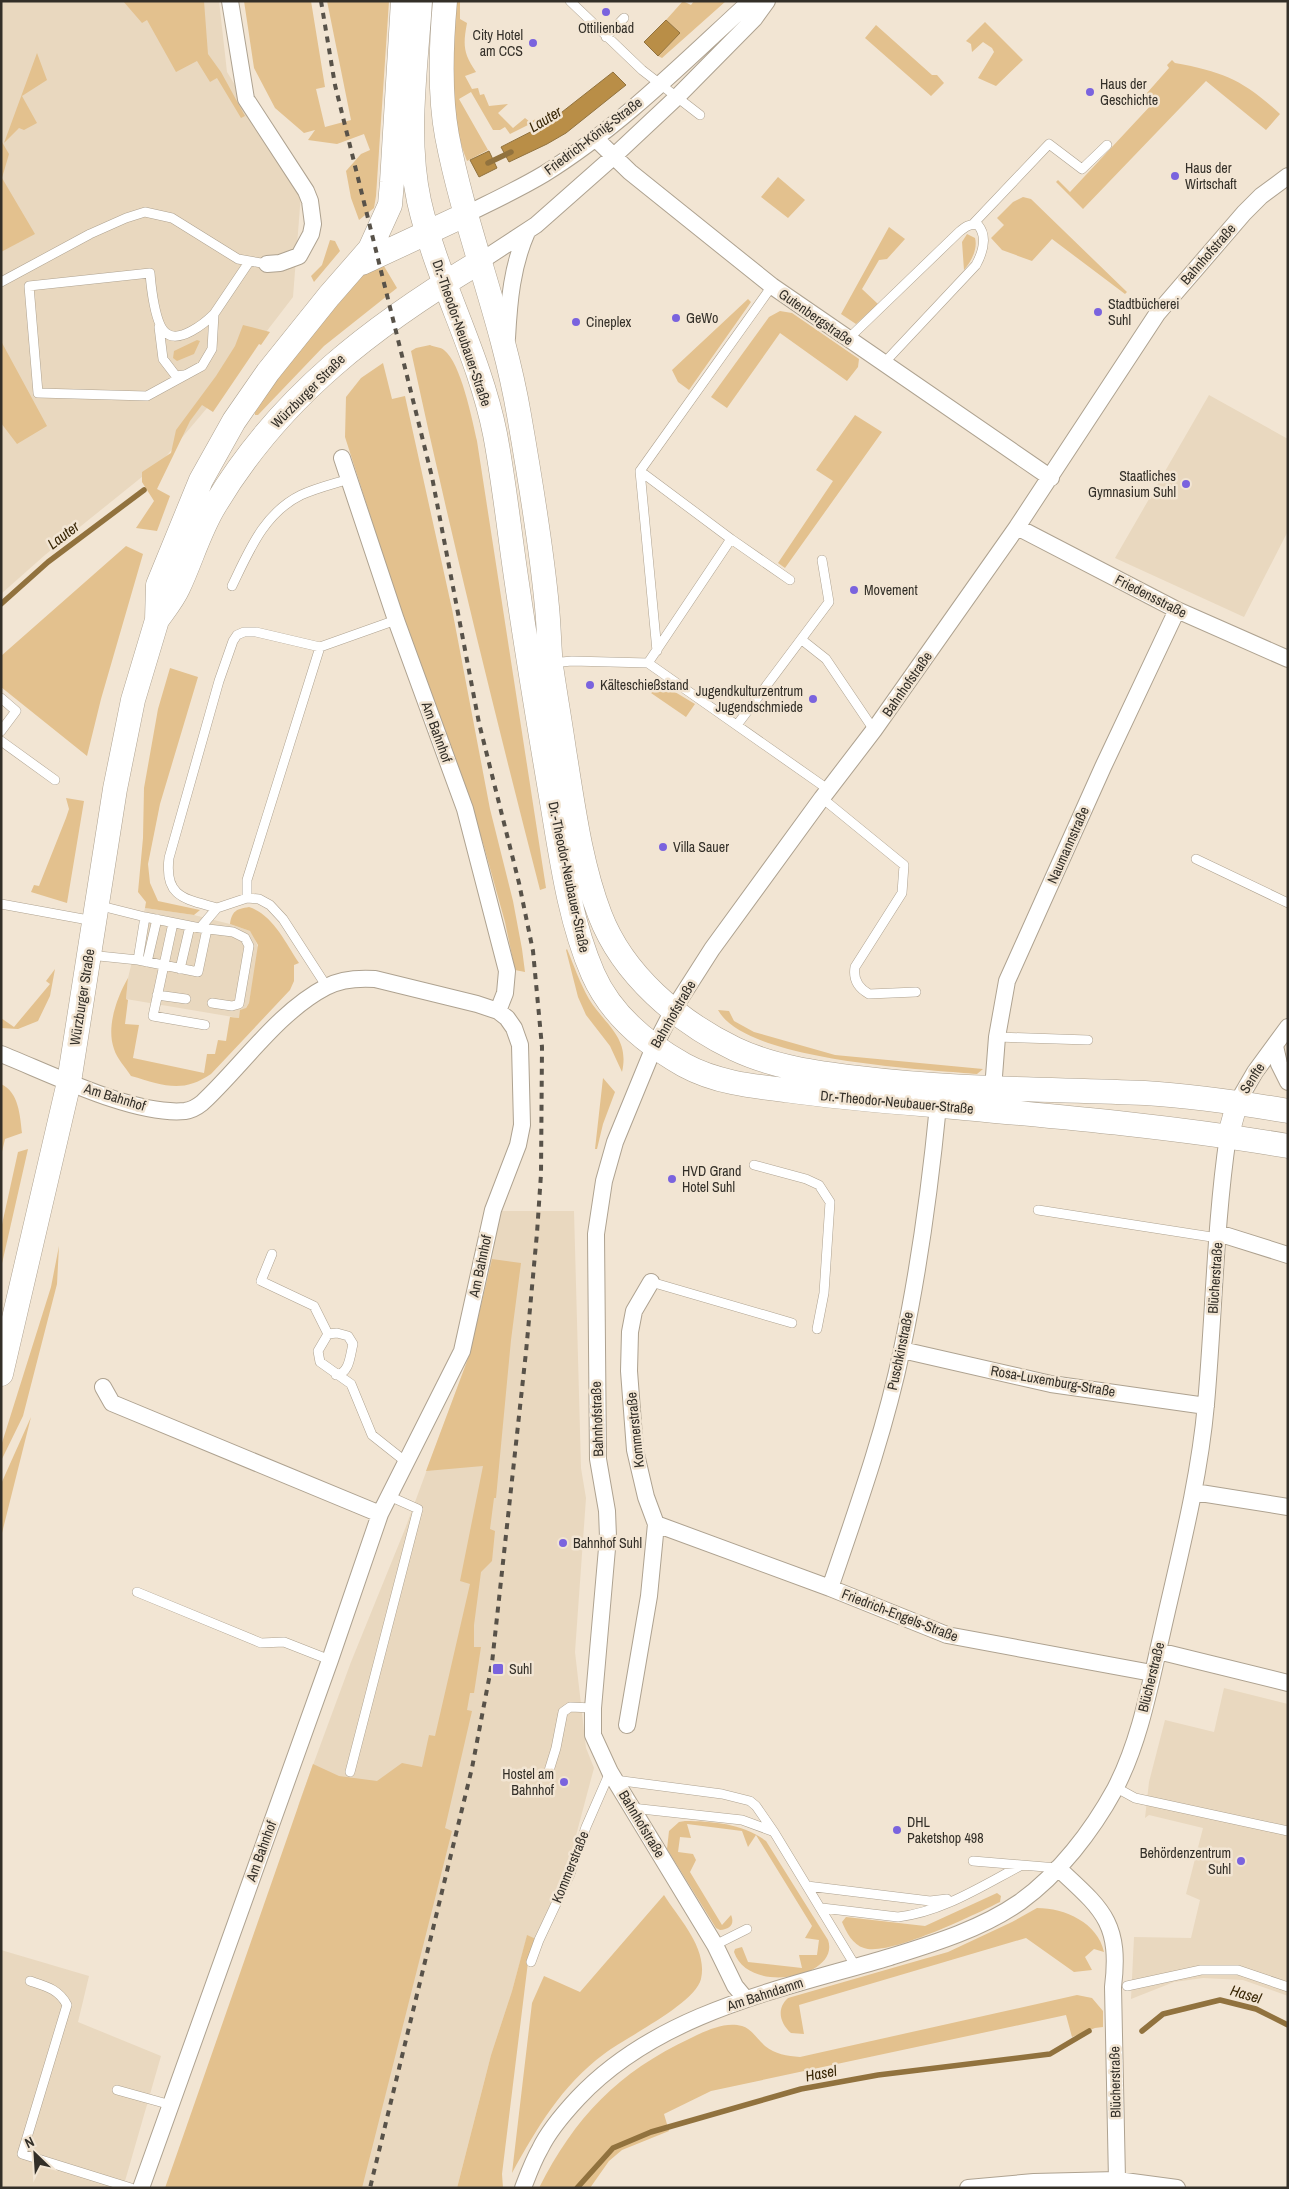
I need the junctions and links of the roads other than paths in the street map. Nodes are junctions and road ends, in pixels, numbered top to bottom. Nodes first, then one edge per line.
1 (230, 1) edge
2 (403, 1) edge
3 (420, 1) edge
4 (445, 1) edge
5 (570, 1) edge
6 (753, 1) edge
7 (768, 1) edge
8 (624, 18) dead end
9 (606, 37) junction
10 (660, 84) junction
11 (678, 97) junction
12 (700, 115) dead end
13 (595, 138) junction
14 (1107, 145) dead end
15 (613, 157) junction
16 (1288, 176) edge
17 (467, 214) junction
18 (973, 224) junction
19 (428, 231) junction
20 (527, 232) junction
21 (481, 260) junction
22 (249, 262) junction
23 (267, 264) joint
24 (358, 264) junction
25 (1, 282) edge
26 (445, 282) junction
27 (772, 286) junction
28 (214, 314) junction
29 (159, 324) junction
30 (848, 339) junction
31 (506, 352) junction
32 (884, 363) junction
33 (186, 375) junction
34 (342, 458) dead end
35 (640, 471) junction
36 (1051, 478) junction
37 (349, 480) junction
38 (1017, 527) junction
39 (731, 540) junction
40 (822, 560) dead end
41 (790, 580) dead end
42 (232, 586) dead end
43 (1177, 610) junction
44 (157, 620) junction
45 (396, 620) junction
46 (802, 640) junction
47 (320, 647) junction
48 (656, 651) junction
49 (1288, 659) edge
50 (551, 663) junction
51 (648, 664) junction
52 (1, 698) edge
53 (737, 725) junction
54 (874, 730) junction
55 (1, 731) edge
56 (1, 741) edge
57 (55, 780) dead end
58 (825, 794) junction
59 (1196, 859) dead end
60 (247, 898) junction
61 (1288, 903) edge
62 (1, 904) edge
63 (218, 908) junction
64 (95, 913) junction
65 (145, 917) junction
66 (157, 919) junction
67 (173, 923) junction
68 (190, 926) junction
69 (203, 928) junction
70 (89, 955) junction
71 (142, 961) junction
72 (162, 966) junction
73 (180, 969) junction
74 (327, 987) junction
75 (916, 992) dead end
76 (157, 995) junction
77 (186, 999) dead end
78 (212, 1003) dead end
79 (673, 1010) junction
80 (498, 1011) junction
81 (205, 1025) dead end
82 (1288, 1027) edge
83 (997, 1037) junction
84 (1088, 1040) dead end
85 (1275, 1046) junction
86 (654, 1047) junction
87 (1, 1054) edge
88 (69, 1082) junction
89 (1288, 1082) edge
90 (993, 1089) junction
91 (1236, 1103) junction
92 (938, 1106) junction
93 (1288, 1111) edge
94 (1228, 1136) junction
95 (1288, 1146) edge
96 (754, 1164) dead end
97 (1038, 1210) dead end
98 (1218, 1235) junction
99 (272, 1254) dead end
100 (1288, 1255) edge
101 (650, 1282) joint
102 (792, 1323) dead end
103 (817, 1329) dead end
104 (328, 1334) junction
105 (902, 1350) junction
106 (1, 1374) edge
107 (336, 1374) junction
108 (104, 1387) dead end
109 (1206, 1406) junction
110 (406, 1462) junction
111 (1194, 1492) junction
112 (389, 1496) junction
113 (1288, 1507) edge
114 (380, 1514) junction
115 (656, 1524) junction
116 (830, 1588) junction
117 (137, 1592) dead end
118 (1158, 1651) junction
119 (330, 1660) junction
120 (1152, 1673) junction
121 (1288, 1683) edge
122 (593, 1708) junction
123 (627, 1725) dead end
124 (350, 1772) dead end
125 (548, 1774) dead end
126 (612, 1776) junction
127 (1115, 1787) junction
128 (632, 1808) junction
129 (1288, 1831) edge
130 (774, 1832) junction
131 (973, 1861) dead end
132 (1020, 1866) junction
133 (1058, 1868) junction
134 (807, 1886) junction
135 (962, 1896) junction
136 (822, 1908) junction
137 (747, 1929) dead end
138 (715, 1945) junction
139 (531, 1962) dead end
140 (856, 1967) junction
141 (30, 1982) dead end
142 (1127, 1986) dead end
143 (1288, 1987) edge
144 (745, 1998) junction
145 (117, 2090) dead end
146 (171, 2105) junction
147 (1117, 2180) junction
148 (132, 2188) edge
149 (141, 2188) edge
150 (523, 2188) edge
151 (968, 2188) edge
152 (1177, 2188) edge

1 - 23 street
2 - 24 main road, Würzburger Straße
3 - 19 main road, Dr.-Theodor-Neubauer-Straße
4 - 17 main road
5 - 9 lane
6 - 10 street, Friedrich-König-Straße
7 - 11 street, Friedrich-König-Straße
8 - 9 lane
9 - 10 lane
10 - 11 lane
10 - 13 street, Friedrich-König-Straße
11 - 12 lane
11 - 15 street, Friedrich-König-Straße
13 - 15 street, Gutenbergstraße
13 - 17 street, Friedrich-König-Straße
14 - 18 lane
15 - 20 street, Friedrich-König-Straße
15 - 27 street, Gutenbergstraße
16 - 36 street, Bahnhofstraße
17 - 19 main road
17 - 21 main road
18 - 30 lane
18 - 32 lane
19 - 24 main road
19 - 26 main road, Dr.-Theodor-Neubauer-Straße
20 - 21 street, Friedrich-König-Straße
20 - 31 street, Friedrich-König-Straße
21 - 26 main road, Würzburger Straße
21 - 31 main road
22 - 23 lane
22 - 25 lane
22 - 28 lane
24 - 44 main road, Würzburger Straße
26 - 44 main road, Würzburger Straße
26 - 86 main road, Dr.-Theodor-Neubauer-Straße
27 - 30 street, Gutenbergstraße
27 - 35 lane
28 - 29 lane
28 - 33 lane
29 - 33 lane
29 - 33 lane
30 - 32 street, Gutenbergstraße
31 - 50 main road, Dr.-Theodor-Neubauer-Straße
32 - 36 street, Gutenbergstraße
34 - 37 street, Am Bahnhof
35 - 39 lane
35 - 48 lane
36 - 38 street, Bahnhofstraße
37 - 42 lane
37 - 45 street, Am Bahnhof
38 - 43 street, Friedensstraße
38 - 54 street, Bahnhofstraße
39 - 41 lane
39 - 48 lane
40 - 46 lane
43 - 49 street, Friedensstraße
43 - 83 street, Naumannstraße
44 - 64 main road, Würzburger Straße
45 - 47 lane
45 - 80 street, Am Bahnhof
46 - 53 lane
46 - 54 lane
47 - 60 lane
47 - 63 lane
48 - 51 lane
50 - 51 lane
50 - 79 main road, Dr.-Theodor-Neubauer-Straße
51 - 53 lane
52 - 55 lane
53 - 58 lane
54 - 58 street, Bahnhofstraße
56 - 57 lane
58 - 75 lane
58 - 79 street, Bahnhofstraße
59 - 61 lane
60 - 63 lane
60 - 74 lane
62 - 64 lane
63 - 69 lane
64 - 65 lane
64 - 70 main road, Würzburger Straße
65 - 66 lane
65 - 71 lane
66 - 67 lane
66 - 71 lane
67 - 68 lane
67 - 72 lane
68 - 69 lane
68 - 73 lane
69 - 73 lane
69 - 78 lane
70 - 71 lane
70 - 88 main road, Würzburger Straße
71 - 72 lane
72 - 73 lane
72 - 76 lane
74 - 80 street, Am Bahnhof
74 - 88 street, Am Bahnhof
76 - 77 lane
76 - 81 lane
79 - 86 street, Bahnhofstraße
79 - 90 main road, Dr.-Theodor-Neubauer-Straße
80 - 110 street, Am Bahnhof
82 - 85 street, Senfte
83 - 84 lane
83 - 90 street, Naumannstraße
85 - 89 street
85 - 91 street, Senfte
86 - 92 main road, Dr.-Theodor-Neubauer-Straße
86 - 122 street, Bahnhofstraße
87 - 88 street, Am Bahnhof
88 - 106 main road, Würzburger Straße
90 - 91 main road, Dr.-Theodor-Neubauer-Straße
91 - 93 main road, Dr.-Theodor-Neubauer-Straße
91 - 94 street, Senfte
92 - 94 main road, Dr.-Theodor-Neubauer-Straße
92 - 105 street, Puschkinstraße
94 - 95 main road, Dr.-Theodor-Neubauer-Straße
94 - 98 street, Blücherstraße
96 - 103 lane
97 - 98 lane
98 - 100 street
98 - 109 street, Blücherstraße
99 - 104 lane
101 - 102 lane, Kommerstraße
101 - 115 street, Kommerstraße
104 - 107 lane
104 - 107 lane
105 - 109 street, Rosa-Luxemburg-Straße
105 - 116 street, Puschkinstraße
107 - 110 lane
108 - 114 street
109 - 111 street, Blücherstraße
110 - 112 street, Am Bahnhof
111 - 113 street
111 - 118 street, Blücherstraße
112 - 114 street, Am Bahnhof
112 - 124 lane
114 - 119 street, Am Bahnhof
115 - 116 street, Friedrich-Engels-Straße
115 - 123 street, Kommerstraße
116 - 120 street, Friedrich-Engels-Straße
117 - 119 lane
118 - 120 street, Blücherstraße
118 - 121 street
119 - 146 street, Am Bahnhof
120 - 127 street, Blücherstraße
122 - 125 lane
122 - 126 street, Bahnhofstraße
126 - 128 street, Bahnhofstraße
126 - 130 lane
126 - 139 lane, Kommerstraße
127 - 129 lane
127 - 133 street, Blücherstraße
128 - 130 lane
128 - 138 street, Bahnhofstraße
130 - 134 lane
131 - 132 lane
132 - 133 lane
132 - 135 lane
133 - 140 street, Am Bahndamm
133 - 147 street, Blücherstraße
134 - 135 lane
134 - 136 lane
135 - 136 lane
136 - 140 lane
137 - 138 lane
138 - 144 street, Bahnhofstraße
140 - 144 street, Am Bahndamm
141 - 148 lane
142 - 143 lane
144 - 150 street, Am Bahndamm
145 - 146 lane
146 - 149 street, Am Bahnhof
147 - 151 street
147 - 152 street

